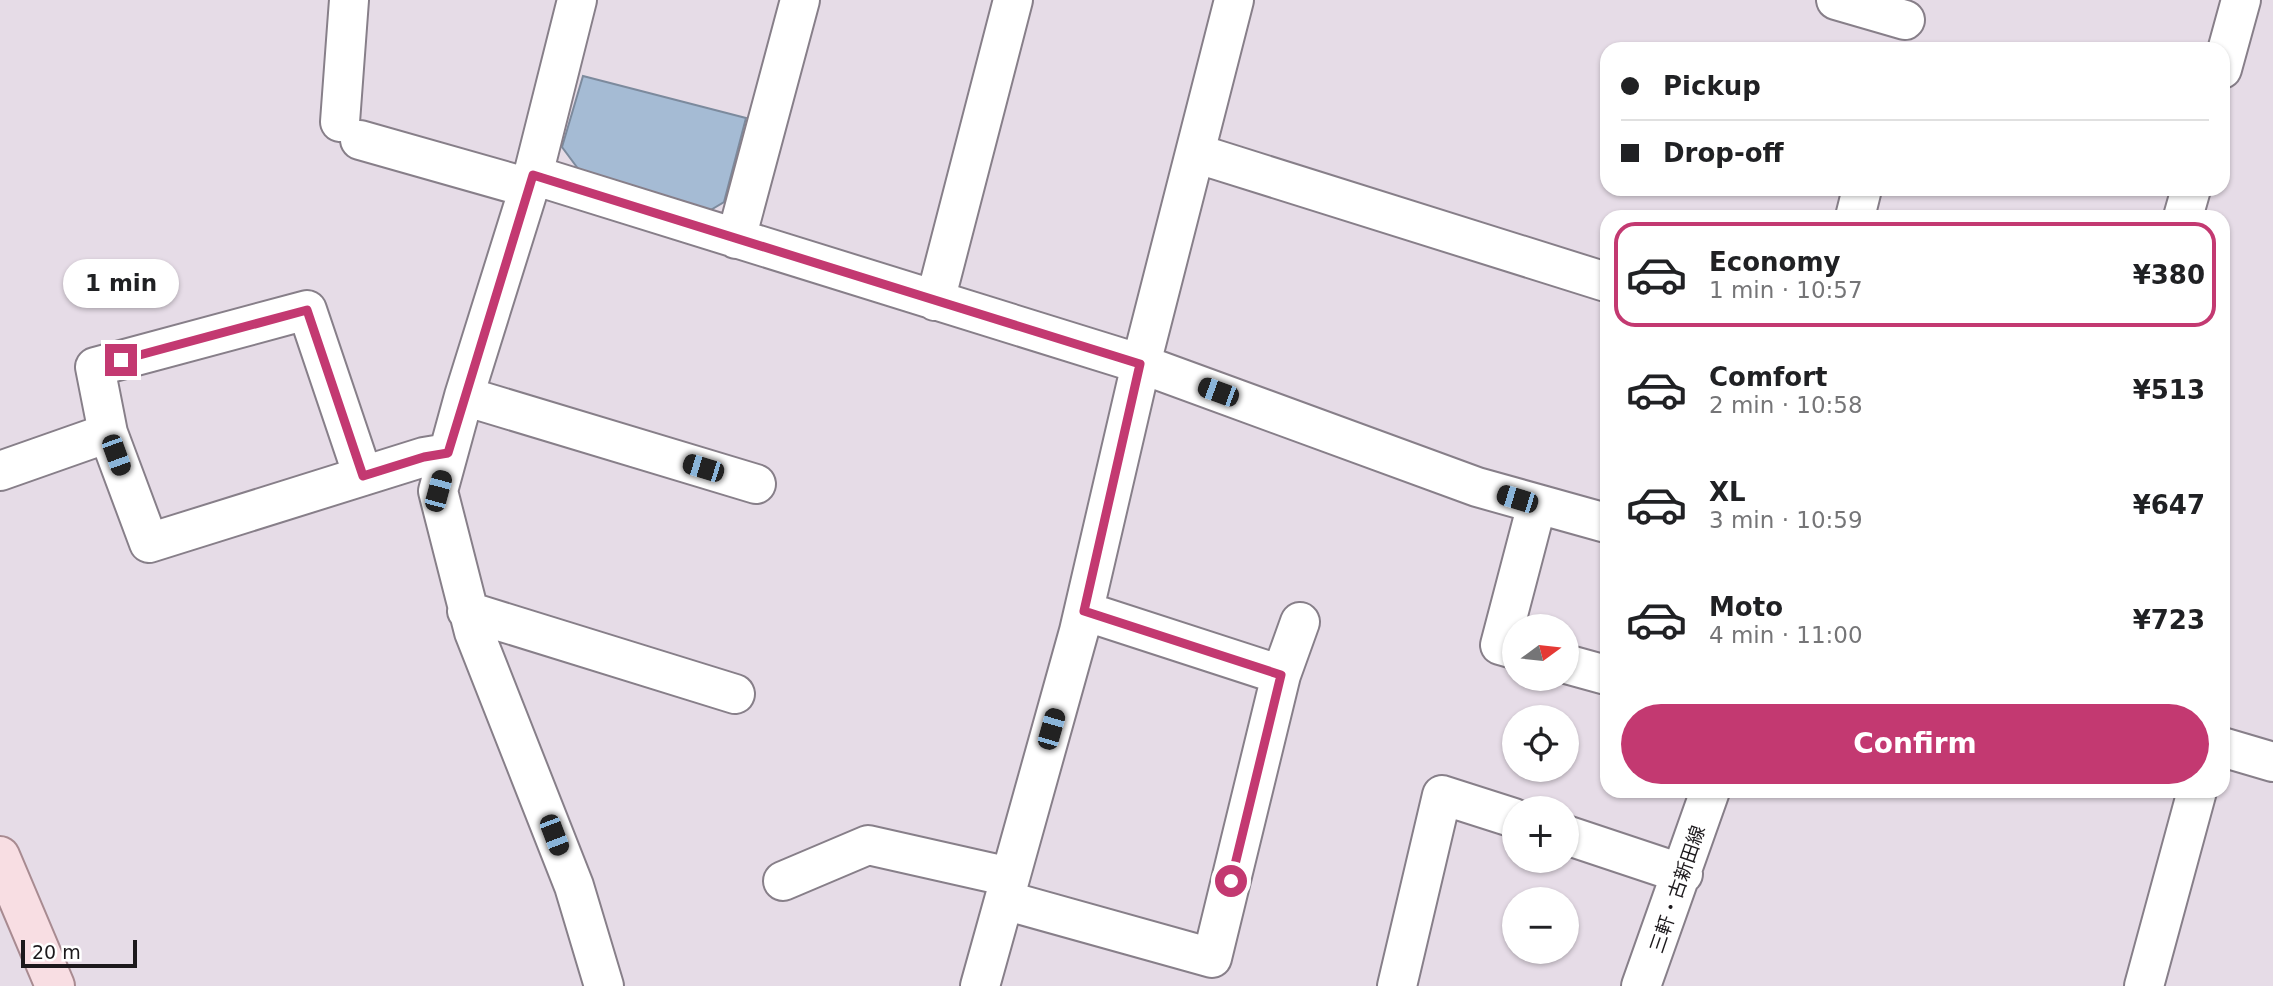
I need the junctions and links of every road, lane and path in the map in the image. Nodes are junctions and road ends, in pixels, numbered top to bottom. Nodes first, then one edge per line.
1 (349, 0) edge
2 (577, 0) edge
3 (800, 0) edge
4 (1013, 0) edge
5 (1234, 0) edge
6 (1836, 0) edge
7 (2241, 0) edge
8 (1904, 23) edge
9 (2229, 42) edge
10 (1195, 153) junction
11 (531, 182) junction
12 (736, 239) junction
13 (1600, 280) edge
14 (935, 301) junction
15 (1140, 364) junction
16 (464, 396) junction
17 (108, 433) junction
18 (448, 453) junction
19 (0, 471) edge
20 (363, 476) junction
21 (756, 484) dead end
22 (1537, 505) junction
23 (1600, 521) edge
24 (467, 611) junction
25 (1084, 611) junction
26 (1508, 614) edge
27 (1300, 622) dead end
28 (1579, 668) edge
29 (1600, 673) edge
30 (1281, 675) junction
31 (735, 694) dead end
32 (2230, 749) edge
33 (2273, 762) edge
34 (1708, 798) edge
35 (2195, 798) edge
36 (1502, 814) edge
37 (1579, 839) edge
38 (3, 873) edge
39 (1683, 874) junction
40 (783, 881) dead end
41 (1007, 888) junction
42 (55, 986) edge
43 (604, 986) edge
44 (979, 986) edge
45 (1397, 986) edge
46 (1641, 986) edge
47 (2144, 986) edge

1 - 11 street
2 - 11 street
3 - 12 street
4 - 14 street
5 - 10 street
6 - 8 street
7 - 9 street
10 - 13 street
10 - 15 street
11 - 12 street
11 - 16 street
12 - 14 street
14 - 15 street
15 - 22 street
15 - 25 street
16 - 18 street
16 - 21 street
17 - 19 street
17 - 20 street
17 - 20 street
18 - 20 street
18 - 24 street
22 - 23 street
22 - 26 street
24 - 31 street
24 - 43 street
25 - 30 street
25 - 41 street
27 - 30 street
28 - 29 street
30 - 41 street
32 - 33 street
34 - 39 street, 三軒・古新田線
35 - 47 street
36 - 45 street
37 - 39 street
38 - 42 main road
39 - 46 street, 三軒・古新田線
40 - 41 street
41 - 44 street

